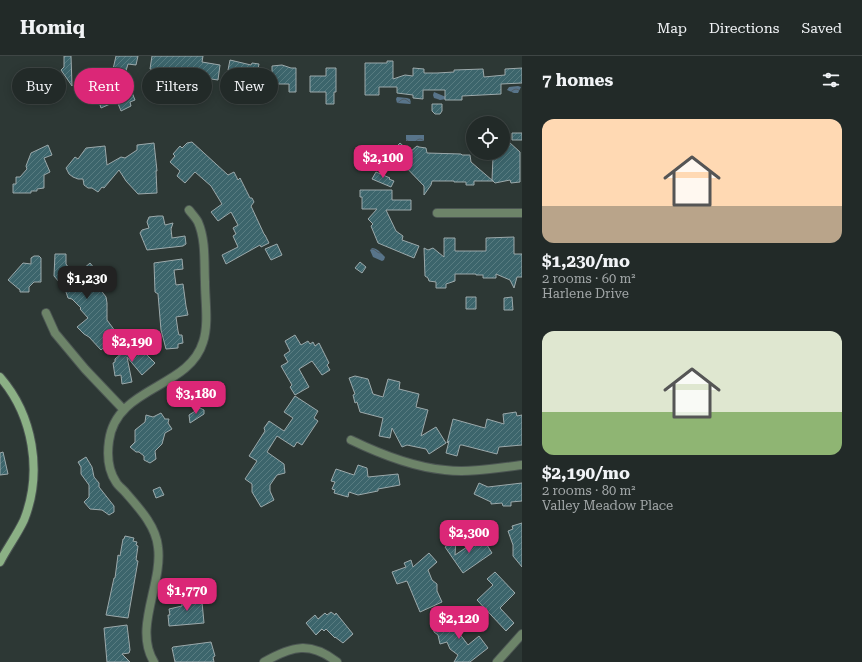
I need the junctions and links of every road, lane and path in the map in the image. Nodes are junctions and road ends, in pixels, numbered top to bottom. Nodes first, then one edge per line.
1 (190, 210) dead end
2 (437, 213) dead end
3 (522, 213) edge
4 (46, 313) dead end
5 (0, 377) edge
6 (123, 409) junction
7 (351, 440) dead end
8 (522, 465) edge
9 (0, 562) edge
10 (522, 634) edge
11 (154, 662) edge
12 (264, 662) edge
13 (337, 662) edge
14 (497, 662) edge

1 - 6 street
2 - 3 street
4 - 6 street
5 - 9 main road
6 - 11 street
7 - 8 street
10 - 14 street
12 - 13 street

